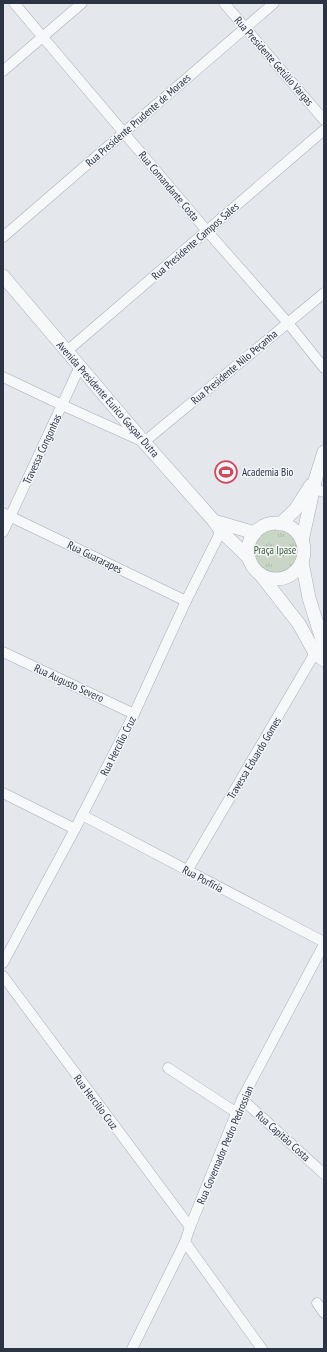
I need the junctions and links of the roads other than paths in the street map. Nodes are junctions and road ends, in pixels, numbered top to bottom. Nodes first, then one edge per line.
1 (14, 3) edge
2 (82, 3) edge
3 (224, 3) edge
4 (274, 3) edge
5 (244, 27) junction
6 (43, 37) junction
7 (3, 71) edge
8 (324, 120) edge
9 (324, 130) edge
10 (123, 132) junction
11 (207, 231) junction
12 (3, 238) edge
13 (3, 276) edge
14 (324, 292) edge
15 (288, 323) junction
16 (67, 351) junction
17 (80, 366) junction
18 (324, 368) edge
19 (3, 377) edge
20 (62, 406) junction
21 (144, 442) junction
22 (324, 452) edge
23 (316, 486) edge
24 (7, 515) edge
25 (280, 524) junction
26 (220, 525) junction
27 (3, 532) edge
28 (255, 533) junction
29 (302, 541) junction
30 (249, 558) junction
31 (302, 562) junction
32 (259, 573) junction
33 (186, 601) junction
34 (3, 652) edge
35 (322, 652) edge
36 (134, 714) junction
37 (3, 793) edge
38 (82, 815) junction
39 (76, 829) junction
40 (187, 871) junction
41 (324, 943) edge
42 (3, 964) edge
43 (3, 976) edge
44 (168, 1068) dead end
45 (242, 1099) junction
46 (237, 1113) junction
47 (324, 1174) edge
48 (190, 1228) junction
49 (185, 1242) junction
50 (317, 1303) dead end
51 (324, 1313) edge
52 (132, 1349) edge
53 (262, 1349) edge

1 - 6 street, Rua Comandante Costa
2 - 6 street
3 - 5 street, Rua Presidente Getúlio Vargas
4 - 5 street, Rua Presidente Prudente de Moraes
5 - 8 street, Rua Presidente Getúlio Vargas
5 - 10 street, Rua Presidente Prudente de Moraes
6 - 7 street
6 - 10 street, Rua Comandante Costa
9 - 11 street, Rua Presidente Campos Sales
10 - 11 street, Rua Comandante Costa
10 - 12 street, Rua Presidente Prudente de Moraes
11 - 15 street, Rua Comandante Costa
11 - 16 street, Rua Presidente Campos Sales
13 - 16 street, Avenida Presidente Eurico Gaspar Dutra
14 - 15 street, Rua Presidente Nilo Peçanha
15 - 18 street, Rua Comandante Costa
15 - 21 street, Rua Presidente Nilo Peçanha
16 - 17 street, Avenida Presidente Eurico Gaspar Dutra
17 - 20 street, Travessa Congonhas
17 - 21 street, Avenida Presidente Eurico Gaspar Dutra
19 - 20 street
20 - 21 street
20 - 24 street, Travessa Congonhas
21 - 26 street, Avenida Presidente Eurico Gaspar Dutra
22 - 23 street
23 - 25 street
23 - 29 street
24 - 27 street, Travessa Congonhas
24 - 33 street, Rua Guararapes
25 - 28 street
25 - 29 street
26 - 28 street
26 - 30 street, Avenida Presidente Eurico Gaspar Dutra
26 - 33 street, Rua Hercílio Cruz
28 - 30 street
29 - 31 street
30 - 32 street
31 - 32 street
31 - 35 street
32 - 35 street
33 - 36 street, Rua Hercílio Cruz
34 - 36 street, Rua Augusto Severo
35 - 40 street, Travessa Eduardo Gomes
36 - 38 street, Rua Hercílio Cruz
37 - 39 street
38 - 39 street, Rua Hercílio Cruz
38 - 40 street, Rua Porfíria
39 - 42 street, Rua Hercílio Cruz
40 - 41 street, Rua Porfíria
41 - 45 street, Rua Governador Pedro Pedrossian
43 - 48 street, Rua Hercílio Cruz
44 - 46 street
45 - 46 street, Rua Governador Pedro Pedrossian
45 - 47 street, Rua Capitão Costa
46 - 48 street, Rua Governador Pedro Pedrossian
48 - 49 street, Rua Governador Pedro Pedrossian
49 - 52 street, Rua Governador Pedro Pedrossian
49 - 53 street
50 - 51 street

